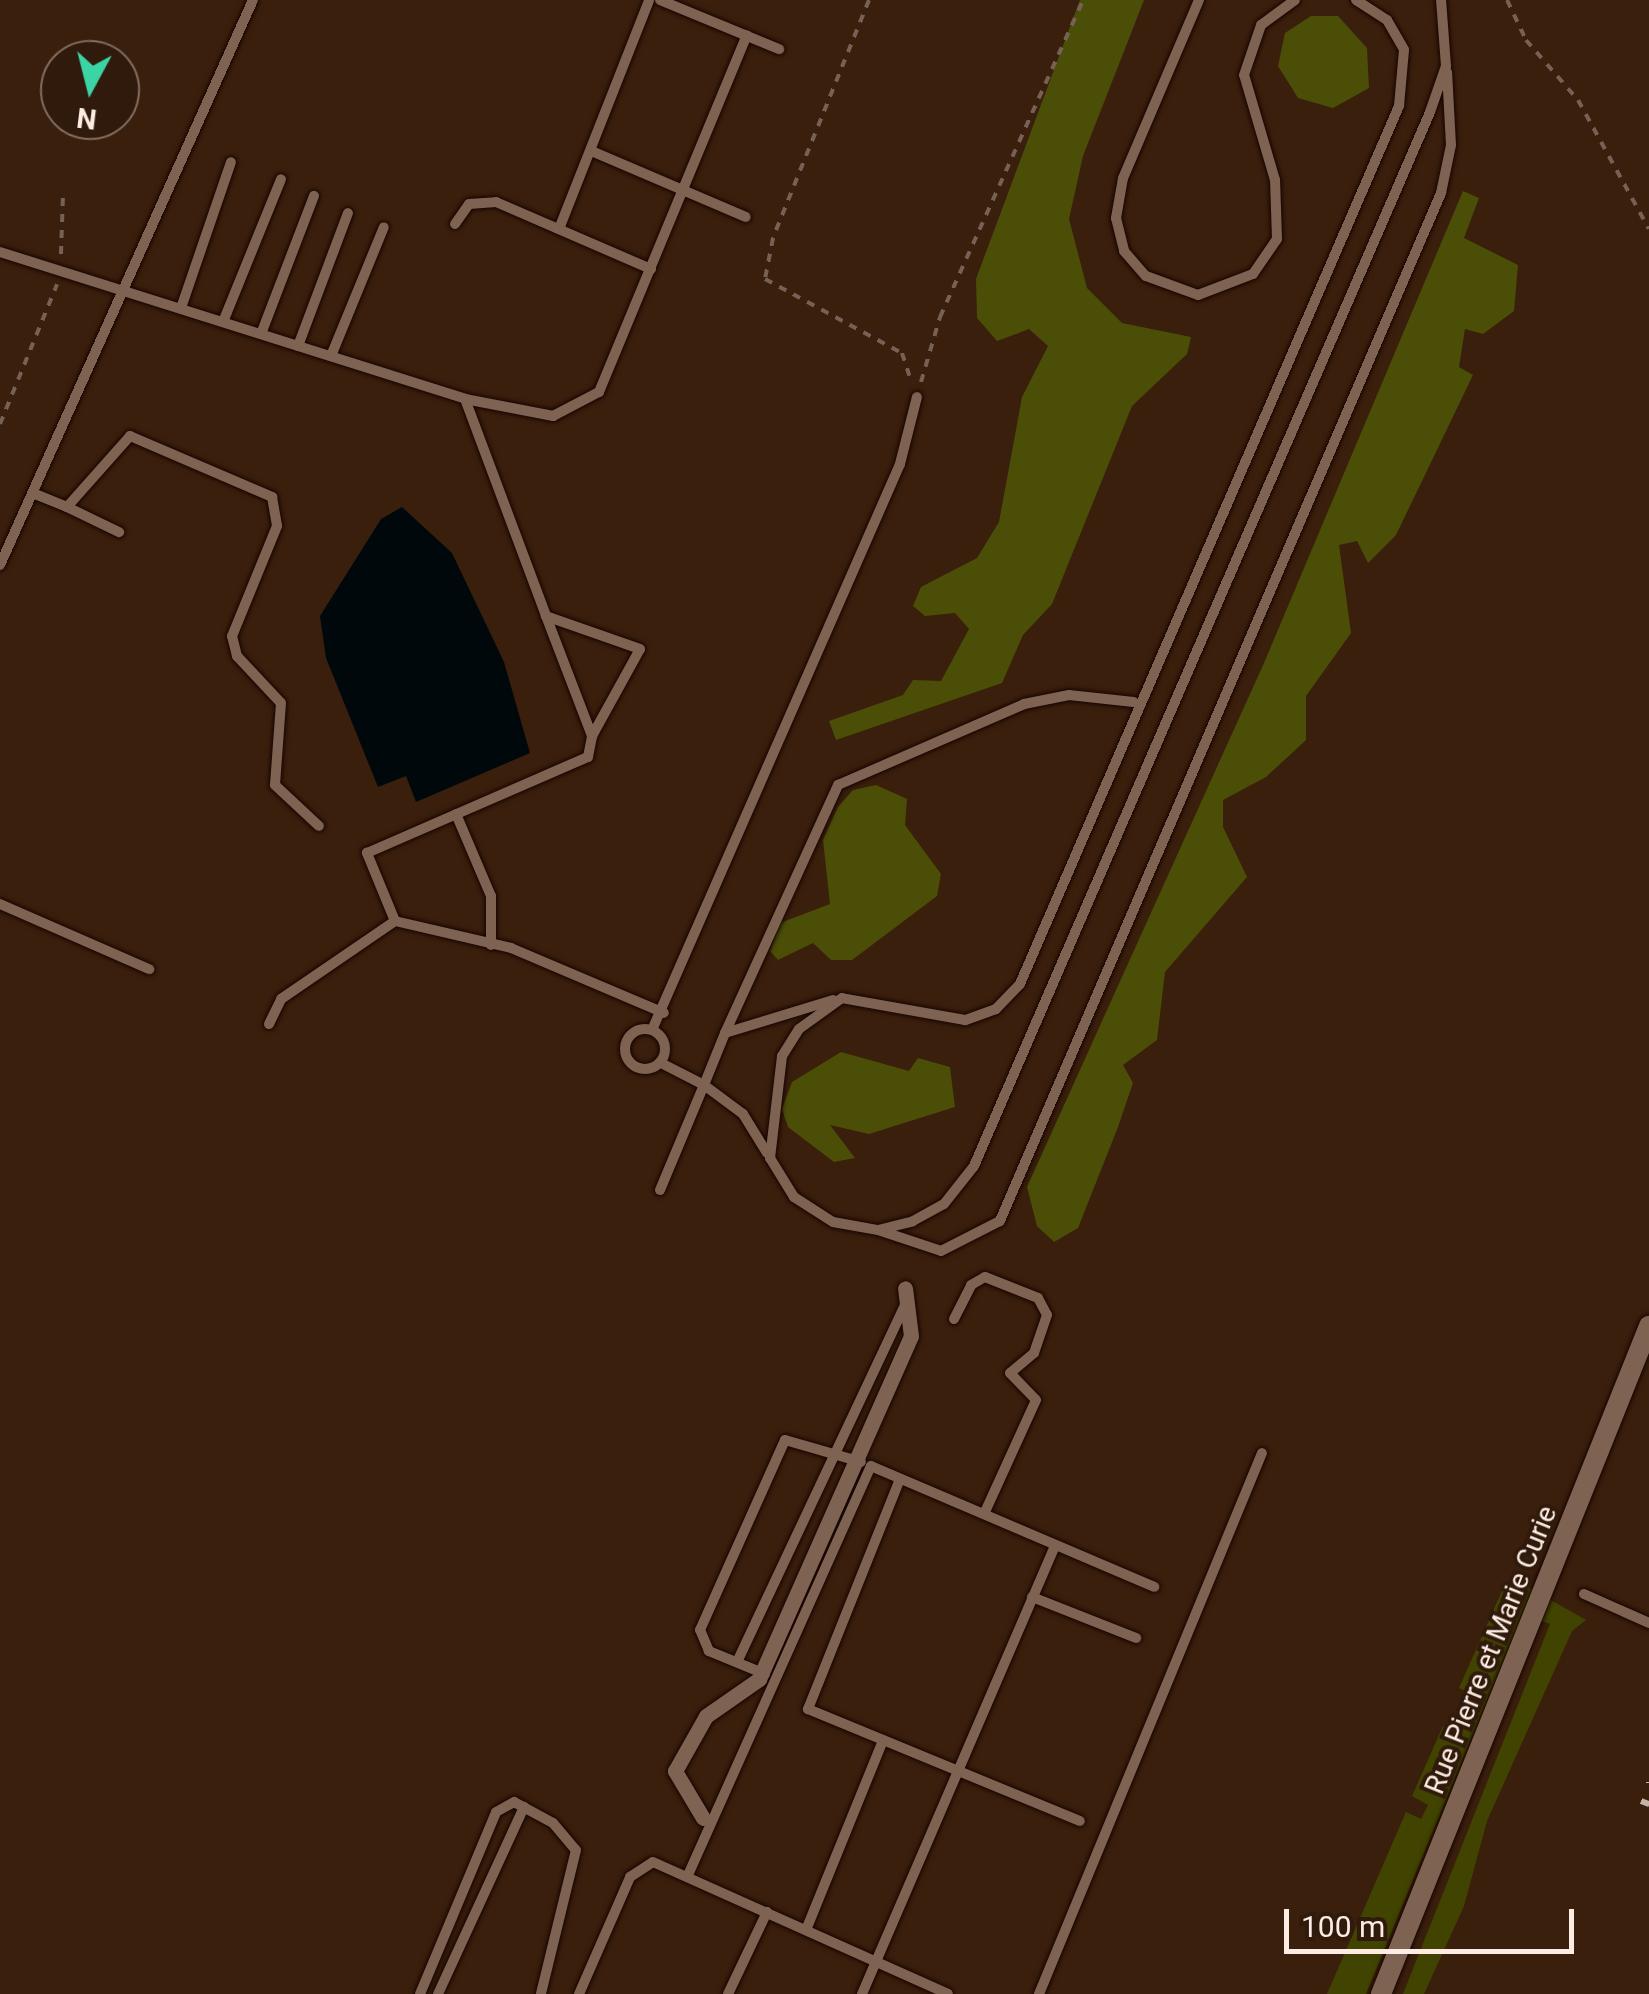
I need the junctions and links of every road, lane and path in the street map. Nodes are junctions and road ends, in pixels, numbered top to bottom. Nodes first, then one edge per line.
1 (253, 0) edge
2 (649, 0) edge
3 (660, 0) edge
4 (869, 0) edge
5 (1083, 0) edge
6 (1200, 0) edge
7 (1295, 0) edge
8 (1356, 0) edge
9 (1441, 0) edge
10 (1507, 0) edge
11 (747, 35) junction
12 (779, 49) dead end
13 (1446, 66) junction
14 (594, 152) junction
15 (232, 162) dead end
16 (281, 179) dead end
17 (684, 191) junction
18 (63, 195) dead end
19 (314, 196) dead end
20 (348, 212) dead end
21 (746, 217) dead end
22 (455, 224) dead end
23 (384, 227) dead end
24 (1649, 228) edge
25 (559, 229) junction
26 (0, 252) edge
27 (652, 268) junction
28 (59, 270) junction
29 (127, 291) junction
30 (181, 308) junction
31 (223, 322) junction
32 (261, 334) junction
33 (298, 346) junction
34 (332, 356) junction
35 (917, 397) junction
36 (466, 399) junction
37 (0, 424) edge
38 (35, 494) junction
39 (67, 507) junction
40 (119, 532) dead end
41 (0, 565) edge
42 (546, 616) junction
43 (1134, 702) junction
44 (592, 736) junction
45 (456, 814) junction
46 (319, 826) dead end
47 (0, 904) edge
48 (395, 921) junction
49 (491, 945) junction
50 (149, 969) dead end
51 (842, 998) junction
52 (664, 1013) junction
53 (268, 1024) dead end
54 (652, 1030) junction
55 (725, 1034) junction
56 (660, 1062) junction
57 (704, 1085) junction
58 (770, 1158) junction
59 (660, 1190) dead end
60 (878, 1230) junction
61 (907, 1294) joint
62 (954, 1319) dead end
63 (1649, 1326) edge
64 (835, 1453) junction
65 (1262, 1453) dead end
66 (863, 1463) junction
67 (900, 1478) junction
68 (984, 1514) junction
69 (1055, 1546) junction
70 (1154, 1586) dead end
71 (1584, 1594) dead end
72 (1032, 1597) junction
73 (1649, 1622) edge
74 (1136, 1638) dead end
75 (737, 1662) junction
76 (768, 1675) junction
77 (883, 1740) junction
78 (958, 1770) junction
79 (524, 1807) junction
80 (704, 1818) dead end
81 (1080, 1822) dead end
82 (688, 1875) junction
83 (768, 1912) junction
84 (806, 1930) junction
85 (876, 1962) junction
86 (420, 1994) edge
87 (438, 1994) edge
88 (540, 1994) edge
89 (579, 1994) edge
90 (728, 1994) edge
91 (862, 1994) edge
92 (948, 1994) edge
93 (1039, 1994) edge
94 (1381, 1994) edge

1 - 29 lane
2 - 14 lane
3 - 11 lane
4 - 35 path
5 - 35 path
6 - 7 lane
8 - 43 lane
9 - 13 lane
10 - 24 path
11 - 12 lane
11 - 17 lane
13 - 60 lane
13 - 60 lane
14 - 17 lane
14 - 25 lane
15 - 30 lane
16 - 31 lane
17 - 21 lane
17 - 27 lane
18 - 28 path
19 - 32 lane
20 - 33 lane
22 - 25 lane
23 - 34 lane
25 - 27 lane
26 - 28 lane
27 - 36 lane
28 - 29 lane
28 - 37 path
29 - 30 lane
29 - 38 lane
30 - 31 lane
31 - 32 lane
32 - 33 lane
33 - 34 lane
34 - 36 lane
35 - 52 lane
36 - 42 lane
38 - 39 lane
38 - 41 lane
39 - 40 lane
39 - 46 lane
42 - 44 lane
42 - 44 lane
43 - 51 lane
43 - 55 lane
44 - 45 lane
45 - 48 lane
45 - 49 lane
47 - 50 lane
48 - 49 lane
48 - 53 lane
49 - 52 lane
51 - 55 lane
51 - 58 lane
52 - 54 lane
54 - 56 lane
54 - 56 lane
55 - 57 lane
56 - 57 lane
57 - 58 lane
57 - 59 lane
58 - 60 lane
61 - 64 lane
61 - 66 street
62 - 68 lane
63 - 94 street, Rue Pierre et Marie Curie
64 - 66 lane
64 - 75 lane
64 - 75 lane
65 - 93 lane
66 - 67 lane
66 - 76 street
67 - 68 lane
67 - 77 lane
68 - 69 lane
69 - 70 lane
69 - 72 lane
71 - 73 lane
72 - 74 lane
72 - 78 lane
75 - 76 lane
76 - 80 street
76 - 82 lane
77 - 78 lane
77 - 84 lane
78 - 81 lane
78 - 85 lane
79 - 86 lane
79 - 87 lane
79 - 88 lane
82 - 83 lane
82 - 89 lane
83 - 84 lane
83 - 90 lane
84 - 85 lane
85 - 91 lane
85 - 92 lane

